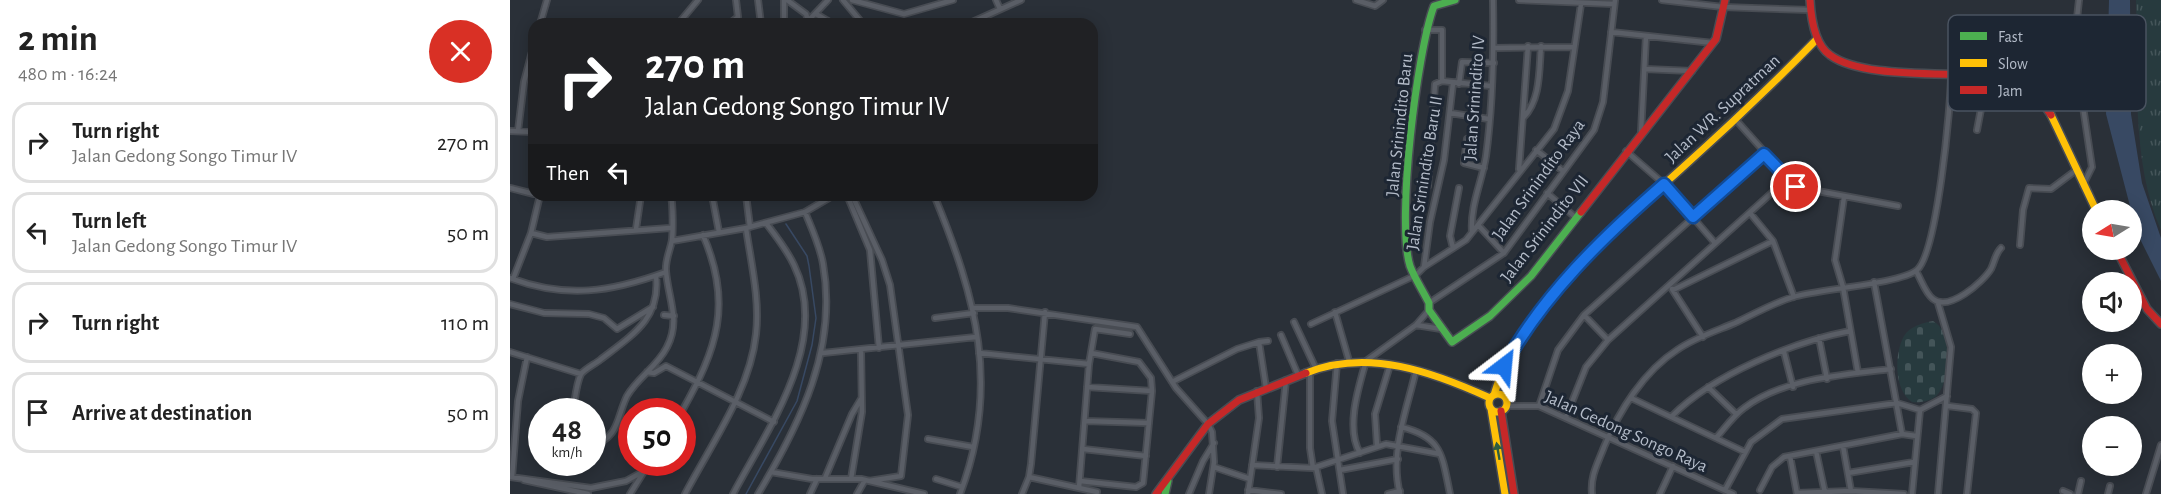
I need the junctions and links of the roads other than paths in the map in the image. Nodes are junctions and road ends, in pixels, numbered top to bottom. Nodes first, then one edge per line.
1 (547, 0) edge
2 (698, 0) edge
3 (736, 0) edge
4 (758, 0) edge
5 (785, 0) edge
6 (828, 0) edge
7 (843, 0) edge
8 (852, 0) edge
9 (953, 0) edge
10 (996, 0) edge
11 (1021, 0) edge
12 (1356, 0) edge
13 (1383, 0) edge
14 (1455, 0) edge
15 (1493, 0) edge
16 (1519, 0) edge
17 (1662, 0) edge
18 (1810, 0) edge
19 (2079, 0) edge
20 (1615, 2) edge
21 (1688, 2) edge
22 (1724, 3) edge
23 (1581, 4) junction
24 (1000, 9) junction
25 (1810, 10) junction
26 (816, 14) junction
27 (2077, 15) edge
28 (542, 18) edge
29 (683, 18) edge
30 (737, 18) edge
31 (760, 18) edge
32 (784, 18) edge
33 (808, 18) edge
34 (812, 18) edge
35 (823, 18) edge
36 (857, 18) edge
37 (981, 18) edge
38 (1425, 30) junction
39 (1611, 32) junction
40 (1646, 36) junction
41 (1817, 39) junction
42 (1713, 43) junction
43 (1528, 46) junction
44 (1541, 46) junction
45 (1573, 47) junction
46 (1494, 48) junction
47 (1494, 63) junction
48 (528, 68) edge
49 (1645, 69) junction
50 (1692, 71) junction
51 (1948, 75) edge
52 (1442, 81) junction
53 (1453, 83) junction
54 (1459, 84) junction
55 (1491, 86) junction
56 (1948, 107) edge
57 (1981, 111) edge
58 (2046, 111) edge
59 (2084, 111) edge
60 (1450, 113) junction
61 (1523, 118) junction
62 (1489, 119) junction
63 (1735, 119) junction
64 (1977, 130) dead end
65 (510, 131) edge
66 (518, 131) junction
67 (528, 132) edge
68 (1641, 132) junction
69 (1467, 139) dead end
70 (1536, 150) junction
71 (1626, 151) junction
72 (1764, 154) junction
73 (1484, 168) junction
74 (1519, 170) junction
75 (1563, 171) junction
76 (2075, 171) junction
77 (1787, 179) junction
78 (1664, 184) junction
79 (1428, 186) dead end
80 (2083, 186) junction
81 (510, 188) edge
82 (1459, 188) dead end
83 (528, 192) edge
84 (1547, 193) junction
85 (1844, 198) junction
86 (2091, 200) edge
87 (539, 201) edge
88 (640, 201) edge
89 (670, 201) edge
90 (713, 201) edge
91 (746, 201) edge
92 (820, 201) edge
93 (852, 201) edge
94 (853, 201) edge
95 (936, 201) edge
96 (1898, 206) dead end
97 (805, 212) junction
98 (1750, 213) junction
99 (1575, 217) junction
100 (1693, 217) junction
101 (766, 223) junction
102 (1478, 225) junction
103 (748, 227) junction
104 (670, 228) junction
105 (636, 229) junction
106 (718, 232) junction
107 (1472, 232) junction
108 (531, 233) junction
109 (703, 235) junction
110 (672, 241) junction
111 (1773, 241) junction
112 (1715, 243) junction
113 (2020, 245) dead end
114 (1453, 248) junction
115 (2001, 248) dead end
116 (1504, 253) junction
117 (2122, 260) edge
118 (1424, 267) junction
119 (1916, 271) junction
120 (666, 272) junction
121 (1416, 275) junction
122 (656, 276) junction
123 (511, 278) edge
124 (1874, 282) junction
125 (1843, 287) junction
126 (1671, 289) junction
127 (1794, 297) junction
128 (1938, 303) junction
129 (510, 304) edge
130 (655, 306) junction
131 (1429, 307) junction
132 (974, 310) junction
133 (1046, 312) junction
134 (1335, 312) junction
135 (664, 315) dead end
136 (1584, 315) junction
137 (674, 316) junction
138 (934, 318) dead end
139 (1096, 320) junction
140 (1294, 322) dead end
141 (1311, 324) dead end
142 (2161, 324) edge
143 (1416, 325) junction
144 (1298, 328) junction
145 (1095, 329) junction
146 (1441, 329) junction
147 (1291, 331) dead end
148 (1850, 331) junction
149 (1130, 334) dead end
150 (1281, 335) dead end
151 (976, 337) junction
152 (1703, 337) junction
153 (1819, 338) junction
154 (1608, 340) junction
155 (1268, 341) dead end
156 (1453, 341) joint
157 (1259, 342) junction
158 (899, 346) junction
159 (879, 348) junction
160 (861, 350) junction
161 (510, 352) edge
162 (1784, 352) junction
163 (823, 353) junction
164 (979, 353) junction
165 (1091, 353) junction
166 (526, 357) junction
167 (1040, 359) junction
168 (1349, 361) junction
169 (1366, 361) junction
170 (1337, 363) junction
171 (1089, 364) junction
172 (1390, 365) junction
173 (1891, 369) junction
174 (1313, 370) junction
175 (1416, 370) junction
176 (647, 372) junction
177 (1858, 373) junction
178 (582, 374) junction
179 (1298, 375) junction
180 (1827, 379) junction
181 (1286, 380) junction
182 (698, 382) junction
183 (1172, 382) junction
184 (1088, 387) junction
185 (1708, 387) junction
186 (1793, 387) junction
187 (1266, 388) junction
188 (1152, 391) junction
189 (1257, 391) junction
190 (1492, 396) junction
191 (1947, 396) junction
192 (576, 398) edge
193 (689, 398) edge
194 (862, 398) junction
195 (1631, 398) junction
196 (734, 401) junction
197 (1897, 403) junction
198 (1539, 406) junction
199 (1948, 406) junction
200 (1491, 409) junction
201 (1504, 409) junction
202 (1920, 410) junction
203 (1736, 414) junction
204 (1672, 416) junction
205 (1566, 417) junction
206 (1085, 421) junction
207 (774, 422) junction
208 (1149, 423) junction
209 (1208, 424) junction
210 (1401, 427) junction
211 (1902, 434) junction
212 (1609, 435) junction
213 (1916, 436) junction
214 (606, 438) edge
215 (1716, 438) junction
216 (928, 439) dead end
217 (1215, 442) junction
218 (1377, 445) junction
219 (2161, 445) edge
220 (1398, 446) junction
221 (1843, 446) junction
222 (972, 447) junction
223 (1083, 449) junction
224 (1816, 451) junction
225 (1745, 452) junction
226 (1360, 453) junction
227 (1440, 454) junction
228 (1146, 456) junction
229 (1790, 456) junction
230 (1398, 459) junction
231 (1339, 461) junction
232 (1914, 462) junction
233 (1252, 465) junction
234 (1673, 466) junction
235 (1214, 467) junction
236 (1277, 467) junction
237 (2155, 467) junction
238 (1315, 468) junction
239 (1340, 470) junction
240 (2161, 470) edge
241 (771, 471) junction
242 (1848, 473) junction
243 (635, 476) edge
244 (642, 476) edge
245 (511, 477) edge
246 (519, 477) junction
247 (1029, 477) junction
248 (825, 478) junction
249 (817, 479) junction
250 (851, 479) junction
251 (936, 479) dead end
252 (1250, 479) junction
253 (867, 480) junction
254 (2081, 481) dead end
255 (1079, 484) junction
256 (2110, 486) dead end
257 (963, 487) junction
258 (1760, 490) dead end
259 (1851, 491) junction
260 (2063, 491) dead end
261 (1097, 492) dead end
262 (1248, 492) edge
263 (1400, 493) edge
264 (1729, 493) edge
265 (1825, 493) edge
266 (588, 494) edge
267 (630, 494) edge
268 (685, 494) edge
269 (733, 494) edge
270 (758, 494) edge
271 (810, 494) edge
272 (857, 494) edge
273 (924, 494) edge
274 (960, 494) edge
275 (1022, 494) edge
276 (1158, 494) edge
277 (1189, 494) edge
278 (1209, 494) edge
279 (1281, 494) edge
280 (1322, 494) edge
281 (1343, 494) edge
282 (1389, 494) edge
283 (1450, 494) edge
284 (1505, 494) edge
285 (1514, 494) edge
286 (1593, 494) edge
287 (1660, 494) edge
288 (1797, 494) edge
289 (1904, 494) edge
290 (1912, 494) edge
291 (1938, 494) edge
292 (1967, 494) edge
293 (2070, 494) edge
294 (2078, 494) edge
295 (2108, 494) edge
296 (2143, 494) edge

1 - 28 street
2 - 29 street
3 - 30 street
4 - 31 street
5 - 32 street
5 - 33 street
6 - 26 street
7 - 36 street
8 - 9 street
10 - 24 street
11 - 24 street
12 - 13 street
14 - 38 main road, Jalan Srinindito Baru
15 - 46 street, Jalan Srinindito IV
16 - 23 street
17 - 21 street
18 - 25 main road
19 - 27 street
20 - 23 street
20 - 39 street, Jalan Srinindito Raya
21 - 22 street
22 - 25 street
22 - 42 main road, Jalan Srinindito VII
23 - 45 street
24 - 37 street
25 - 41 main road
26 - 34 street
26 - 35 street
38 - 52 street
38 - 121 main road, Jalan Srinindito Baru
39 - 40 street
39 - 75 street, Jalan Srinindito Raya
40 - 42 street
40 - 49 street
41 - 51 main road
41 - 63 main road, Jalan WR. Supratman
42 - 50 main road, Jalan Srinindito VII
43 - 44 street
43 - 46 street
43 - 61 street
44 - 45 street
44 - 61 street
45 - 70 street
46 - 47 street, Jalan Srinindito IV
47 - 54 street
47 - 55 street, Jalan Srinindito IV
48 - 66 street
49 - 50 street
49 - 68 street
50 - 68 main road, Jalan Srinindito VII
52 - 53 street
52 - 79 street
53 - 54 street
53 - 60 street, Jalan Srinindito Baru II
54 - 55 street
55 - 62 street, Jalan Srinindito IV
56 - 119 street
57 - 64 street
58 - 76 main road
59 - 80 street
60 - 62 street
60 - 118 street, Jalan Srinindito Baru II
61 - 74 street
62 - 73 street, Jalan Srinindito IV
63 - 72 street
63 - 78 main road, Jalan WR. Supratman
65 - 66 street
66 - 67 street
68 - 71 main road, Jalan Srinindito VII
69 - 73 street
70 - 74 street
70 - 75 street
71 - 78 street
71 - 99 main road, Jalan Srinindito VII
72 - 77 street
72 - 100 street
73 - 107 street, Jalan Srinindito IV
74 - 102 street
75 - 84 street, Jalan Srinindito Raya
76 - 80 main road
76 - 113 street
77 - 85 street
77 - 98 street
78 - 100 street
78 - 190 main road, Jalan WR. Supratman
80 - 86 main road
81 - 83 street
82 - 114 street
84 - 99 street
84 - 116 street, Jalan Srinindito Raya
85 - 96 street
85 - 125 street
87 - 108 street
88 - 105 street
89 - 104 street
90 - 106 street
91 - 103 street
92 - 97 street
93 - 159 street
94 - 158 street
95 - 132 street
97 - 101 street
97 - 163 street
98 - 111 street
98 - 112 street
99 - 156 main road, Jalan Srinindito VII
100 - 112 street
100 - 136 street
101 - 103 street
101 - 207 street
102 - 107 street
102 - 116 street
103 - 106 street
103 - 196 street
104 - 105 street
104 - 110 street
105 - 108 street
106 - 109 street
107 - 114 street
108 - 123 street
109 - 110 street
109 - 182 street
110 - 120 street
111 - 126 street
111 - 127 street
112 - 126 street
114 - 118 street
115 - 128 street
116 - 131 street, Jalan Srinindito Raya
117 - 142 main road
118 - 121 street
119 - 124 street
119 - 128 street
120 - 122 street
120 - 137 street
121 - 131 main road, Jalan Srinindito Baru
121 - 134 street
122 - 123 street
122 - 130 street
124 - 125 street
124 - 173 street
125 - 127 street
125 - 148 street
126 - 152 street
126 - 154 street
127 - 152 street
128 - 191 street
129 - 130 street
130 - 178 street
131 - 143 street, Jalan Srinindito Raya
131 - 146 main road, Jalan Srinindito Baru
132 - 133 street
132 - 138 street
132 - 151 street
133 - 139 street
133 - 167 street
134 - 141 street
134 - 168 street
135 - 137 street
136 - 154 street
136 - 198 street
137 - 176 street
139 - 145 street
139 - 183 street
140 - 144 street
143 - 146 street
143 - 169 street, Jalan Srinindito Raya
144 - 147 street
144 - 174 street
145 - 149 street
145 - 165 street
146 - 156 main road, Jalan Srinindito Baru
148 - 153 street
148 - 177 street
150 - 179 street
151 - 158 street
151 - 164 street
152 - 195 street
153 - 162 street
153 - 180 street
154 - 205 street
155 - 157 street
157 - 183 street
157 - 187 street
158 - 159 street
158 - 253 street
159 - 160 street
160 - 163 street
160 - 194 street
161 - 166 street
162 - 185 street
162 - 186 street
163 - 241 street
164 - 167 street
164 - 222 street
165 - 171 street
165 - 188 street
166 - 178 street
166 - 245 street
167 - 171 street
167 - 247 street
168 - 169 main road
168 - 170 main road
169 - 172 main road
169 - 226 street
170 - 174 main road
170 - 231 street
171 - 184 street
172 - 175 main road
172 - 218 street
173 - 177 street
173 - 197 street
174 - 179 main road
174 - 238 street
175 - 190 main road
175 - 210 street
176 - 182 street
176 - 214 street
177 - 180 street
178 - 192 street
179 - 181 main road
180 - 186 street
181 - 187 main road
181 - 236 street
182 - 193 street
182 - 196 street
183 - 209 street
184 - 188 street
184 - 206 street
185 - 203 street
185 - 204 street
186 - 203 street
187 - 189 main road
188 - 208 street
189 - 209 main road
189 - 233 street
190 - 200 main road
190 - 201 main road
191 - 199 street
191 - 202 street
194 - 248 street
194 - 250 street
195 - 204 street
195 - 212 street
196 - 207 street
196 - 268 street
197 - 202 street
197 - 211 street
197 - 225 street
198 - 201 street, Jalan Gedong Songo Raya
198 - 205 street, Jalan Gedong Songo Raya
199 - 291 street
199 - 292 street
200 - 201 main road
284 -> 200 main road
201 - 285 main road
202 - 213 street
203 - 215 street
204 - 215 street
205 - 212 street, Jalan Gedong Songo Raya
206 - 208 street
206 - 223 street
207 - 269 street
208 - 228 street
209 - 217 street
209 - 276 main road
210 - 220 street
210 - 227 street
211 - 213 street
211 - 221 street
212 - 234 street, Jalan Gedong Songo Raya
212 - 286 street
213 - 232 street
215 - 225 street
216 - 222 street
217 - 235 street
217 - 277 street
218 - 220 street
218 - 226 street
219 - 237 street
220 - 227 street
220 - 230 street
221 - 224 street
221 - 242 street
222 - 257 street
223 - 228 street
223 - 255 street
224 - 229 street
224 - 265 street
225 - 264 street
226 - 231 street
227 - 283 street
228 - 255 street
229 - 258 street
229 - 288 street
230 - 239 street
230 - 263 street
231 - 238 street
231 - 239 street
232 - 242 street
232 - 290 street
233 - 236 street
233 - 252 street
234 - 264 street, Jalan Gedong Songo Raya
234 - 287 street
235 - 252 street
235 - 278 street
236 - 238 street
237 - 240 street
237 - 296 street
238 - 280 street
239 - 281 street
241 - 249 street
241 - 270 street
242 - 259 street
243 - 246 street
244 - 267 street
245 - 246 street
246 - 266 street
247 - 255 street
247 - 275 street
248 - 249 street
248 - 250 street
249 - 271 street
250 - 253 street
251 - 257 street
252 - 262 street
253 - 272 street
253 - 273 street
254 - 294 street
255 - 261 street
256 - 295 street
257 - 274 street
259 - 265 street
259 - 289 street
260 - 293 street
262 - 279 street
263 - 282 street
265 - 288 street

